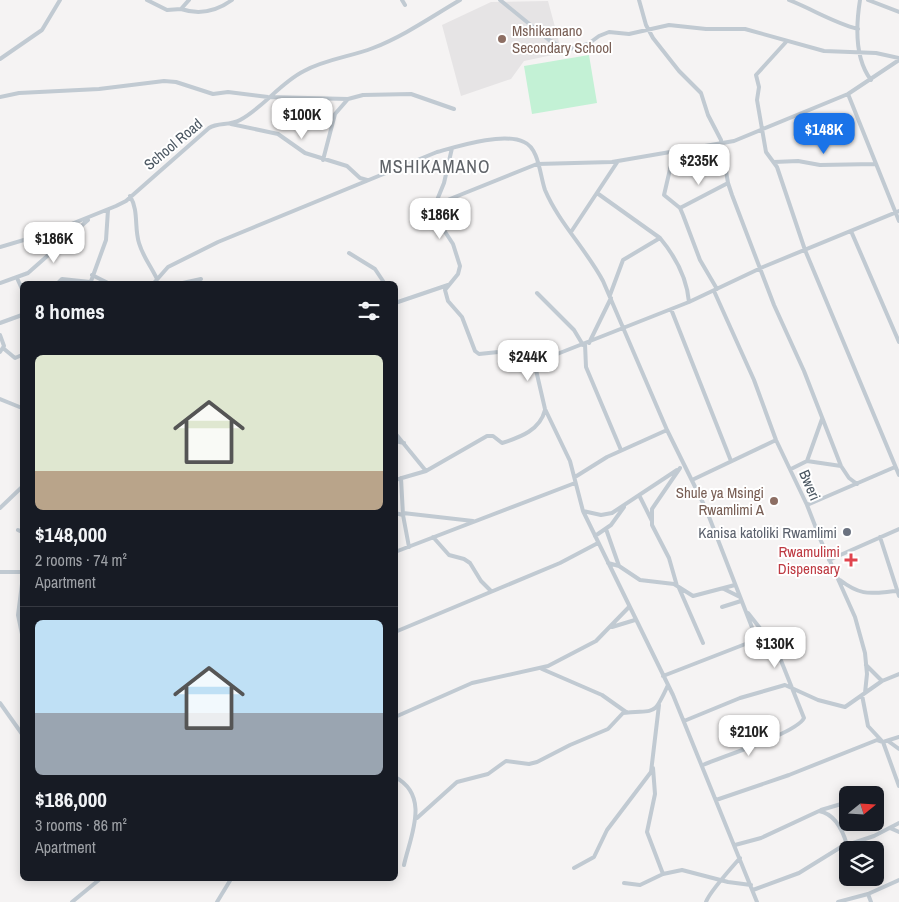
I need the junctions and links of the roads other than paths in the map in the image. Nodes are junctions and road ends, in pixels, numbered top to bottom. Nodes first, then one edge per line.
1 (60, 0) edge
2 (147, 0) edge
3 (189, 0) edge
4 (232, 0) edge
5 (402, 0) edge
6 (460, 0) edge
7 (500, 0) edge
8 (639, 0) edge
9 (789, 0) edge
10 (860, 0) edge
11 (868, 0) edge
12 (405, 5) dead end
13 (181, 9) junction
14 (899, 12) edge
15 (647, 28) junction
16 (858, 29) junction
17 (786, 42) junction
18 (860, 53) junction
19 (0, 59) edge
20 (899, 59) edge
21 (871, 80) junction
22 (848, 94) junction
23 (0, 97) edge
24 (268, 97) junction
25 (348, 99) junction
26 (454, 109) dead end
27 (230, 124) junction
28 (762, 130) junction
29 (722, 145) junction
30 (452, 148) junction
31 (674, 152) junction
32 (323, 160) junction
33 (618, 161) junction
34 (774, 162) junction
35 (537, 164) junction
36 (875, 164) junction
37 (369, 180) junction
38 (728, 183) junction
39 (596, 193) junction
40 (130, 196) junction
41 (435, 205) junction
42 (680, 208) junction
43 (108, 210) junction
44 (897, 212) edge
45 (92, 216) junction
46 (899, 220) edge
47 (851, 231) junction
48 (572, 232) junction
49 (660, 238) junction
50 (0, 247) edge
51 (805, 250) junction
52 (349, 253) dead end
53 (761, 268) junction
54 (92, 275) junction
55 (17, 278) junction
56 (157, 278) junction
57 (201, 279) dead end
58 (60, 281) edge
59 (76, 281) edge
60 (90, 281) edge
61 (104, 281) edge
62 (155, 281) edge
63 (192, 281) edge
64 (383, 281) edge
65 (0, 283) edge
66 (20, 285) edge
67 (448, 285) junction
68 (715, 290) junction
69 (537, 293) dead end
70 (610, 296) junction
71 (689, 302) junction
72 (398, 303) edge
73 (671, 309) junction
74 (20, 316) edge
75 (0, 323) edge
76 (624, 328) junction
77 (897, 331) edge
78 (0, 335) edge
79 (899, 342) edge
80 (586, 344) junction
81 (4, 348) junction
82 (0, 352) edge
83 (20, 356) edge
84 (541, 362) junction
85 (0, 399) edge
86 (20, 406) edge
87 (545, 409) junction
88 (822, 419) junction
89 (667, 430) junction
90 (398, 436) edge
91 (776, 440) junction
92 (398, 442) edge
93 (404, 443) junction
94 (621, 450) junction
95 (807, 460) junction
96 (731, 461) junction
97 (682, 466) junction
98 (841, 466) junction
99 (895, 467) junction
100 (791, 469) junction
101 (426, 471) junction
102 (899, 475) edge
103 (575, 477) junction
104 (401, 478) junction
105 (849, 478) junction
106 (398, 479) edge
107 (692, 480) junction
108 (575, 483) junction
109 (857, 484) junction
110 (848, 487) junction
111 (20, 489) edge
112 (640, 496) junction
113 (807, 505) junction
114 (624, 507) junction
115 (0, 508) edge
116 (583, 511) junction
117 (398, 513) edge
118 (403, 514) junction
119 (474, 521) junction
120 (652, 521) junction
121 (606, 528) junction
122 (899, 529) edge
123 (594, 536) junction
124 (880, 537) junction
125 (432, 538) junction
126 (598, 544) junction
127 (409, 547) junction
128 (398, 551) edge
129 (829, 560) junction
130 (608, 563) junction
131 (619, 566) junction
132 (0, 572) edge
133 (20, 572) edge
134 (838, 579) junction
135 (735, 585) junction
136 (677, 586) junction
137 (723, 589) junction
138 (492, 591) junction
139 (897, 591) junction
140 (899, 596) edge
141 (740, 599) junction
142 (20, 600) edge
143 (629, 607) junction
144 (722, 607) dead end
145 (746, 611) junction
146 (635, 620) junction
147 (20, 624) edge
148 (612, 626) junction
149 (398, 631) edge
150 (703, 643) dead end
151 (866, 664) junction
152 (542, 669) junction
153 (899, 674) edge
154 (664, 676) junction
155 (882, 681) junction
156 (668, 685) junction
157 (792, 687) junction
158 (863, 694) junction
159 (0, 703) edge
160 (660, 705) junction
161 (627, 712) junction
162 (398, 716) edge
163 (684, 721) junction
164 (20, 731) edge
165 (899, 737) edge
166 (884, 741) junction
167 (899, 750) edge
168 (703, 765) junction
169 (653, 767) junction
170 (398, 780) edge
171 (899, 786) edge
172 (716, 800) junction
173 (839, 805) edge
174 (819, 811) junction
175 (417, 818) junction
176 (899, 823) edge
177 (890, 828) junction
178 (899, 832) edge
179 (845, 841) edge
180 (857, 841) edge
181 (735, 845) junction
182 (839, 850) edge
183 (740, 858) junction
184 (404, 865) dead end
185 (574, 868) dead end
186 (663, 874) junction
187 (723, 880) junction
188 (899, 880) edge
189 (98, 881) edge
190 (230, 881) edge
191 (624, 883) dead end
192 (751, 885) junction
193 (753, 890) junction
194 (868, 894) junction
195 (72, 902) edge
196 (217, 902) edge
197 (706, 902) edge
198 (757, 902) edge
199 (838, 902) edge
200 (871, 902) edge

1 - 19 street
2 - 13 street
3 - 13 street
4 - 13 street
5 - 12 street
6 - 24 street, School Road
7 - 15 street
8 - 15 street
9 - 16 street
10 - 16 street
11 - 14 street
15 - 17 street
15 - 29 street
16 - 18 street
17 - 18 street
17 - 28 street
18 - 20 street
18 - 21 street
20 - 21 street
21 - 22 street
22 - 28 street
22 - 36 street
23 - 24 street
24 - 25 street
24 - 27 street, School Road
25 - 26 street
25 - 32 street
27 - 32 street
27 - 40 street, School Road
28 - 29 street
28 - 34 street
29 - 31 street
29 - 38 street
30 - 35 street
30 - 37 street
30 - 41 street
31 - 33 street
31 - 42 street, Bweri
32 - 37 street
33 - 35 street
33 - 39 street
34 - 36 street
34 - 51 street
35 - 41 street
35 - 48 street
36 - 44 street
37 - 56 street
38 - 42 street
38 - 53 street
39 - 48 street
39 - 49 street
40 - 43 street, School Road
40 - 56 street
41 - 67 street
42 - 68 street, Bweri
43 - 45 street, School Road
43 - 54 street
44 - 46 street
44 - 47 street
45 - 50 street, School Road
45 - 55 street
47 - 51 street
47 - 77 street
48 - 70 street
49 - 70 street
49 - 71 street
51 - 53 street
51 - 99 street
52 - 64 street
53 - 68 street
53 - 88 street
54 - 60 street
54 - 61 street
55 - 65 street
55 - 66 street
56 - 62 street
57 - 63 street
58 - 59 street
67 - 72 street
67 - 84 street
68 - 71 street
68 - 91 street, Bweri
69 - 80 street
70 - 76 street
70 - 80 street
71 - 73 street
73 - 76 street
73 - 96 street
74 - 75 street
76 - 80 street
76 - 89 street
77 - 79 street
78 - 81 street
80 - 84 street
80 - 94 street
81 - 82 street
81 - 83 street
84 - 87 street
85 - 86 street
87 - 101 street
87 - 103 street
88 - 95 street
88 - 98 street
89 - 94 street
89 - 97 street
90 - 93 street
91 - 96 street
91 - 100 street, Bweri
92 - 93 street
93 - 101 street
94 - 103 street
95 - 98 street
95 - 100 street
96 - 107 street
97 - 107 street
97 - 112 street
97 - 120 street
98 - 105 street
99 - 102 street
99 - 109 street
100 - 113 street, Bweri
101 - 104 street
103 - 108 street
104 - 106 street
104 - 118 street
105 - 109 street
105 - 110 street
107 - 135 street
108 - 116 street
108 - 119 street
109 - 110 street
110 - 113 street
111 - 115 street
112 - 114 street
112 - 120 street
113 - 129 street, Bweri
114 - 116 street
114 - 121 street
116 - 123 street
117 - 118 street
118 - 119 street
118 - 127 street
119 - 125 street
120 - 136 street
121 - 123 street
121 - 131 street
122 - 124 street
123 - 126 street
124 - 129 street
124 - 139 street
125 - 127 street
125 - 138 street
126 - 130 street
126 - 138 street
127 - 128 street
129 - 134 street, Bweri
130 - 131 street
130 - 143 street
131 - 136 street
132 - 133 street
134 - 139 street
134 - 151 street, Bweri
135 - 137 street
135 - 141 street
136 - 137 street
136 - 150 street
137 - 141 street
138 - 149 street
139 - 140 street
141 - 144 street
141 - 145 street
142 - 147 street
143 - 146 street
143 - 148 street
145 - 154 street
145 - 157 street
146 - 148 street
146 - 154 street
148 - 152 street
151 - 155 street
151 - 158 street, Bweri
152 - 161 street
152 - 162 street
153 - 155 street
154 - 156 street
155 - 158 street
156 - 160 street
156 - 163 street
157 - 158 street
157 - 163 street
157 - 168 street
158 - 166 street, Bweri
159 - 164 street
160 - 161 street
160 - 169 street
161 - 175 street
163 - 168 street
165 - 166 street
166 - 167 street
166 - 171 street
166 - 172 street
168 - 172 street
169 - 185 street
169 - 186 street
170 - 175 street
172 - 181 street
173 - 174 street
174 - 179 street
174 - 181 street
175 - 184 street
176 - 177 street
177 - 178 street
177 - 180 street
181 - 183 street
182 - 193 street
183 - 187 street
183 - 192 street
186 - 187 street
186 - 191 street
187 - 192 street
187 - 197 street
188 - 194 street
189 - 195 street
190 - 196 street
192 - 193 street
193 - 198 street
194 - 199 street
194 - 200 street

